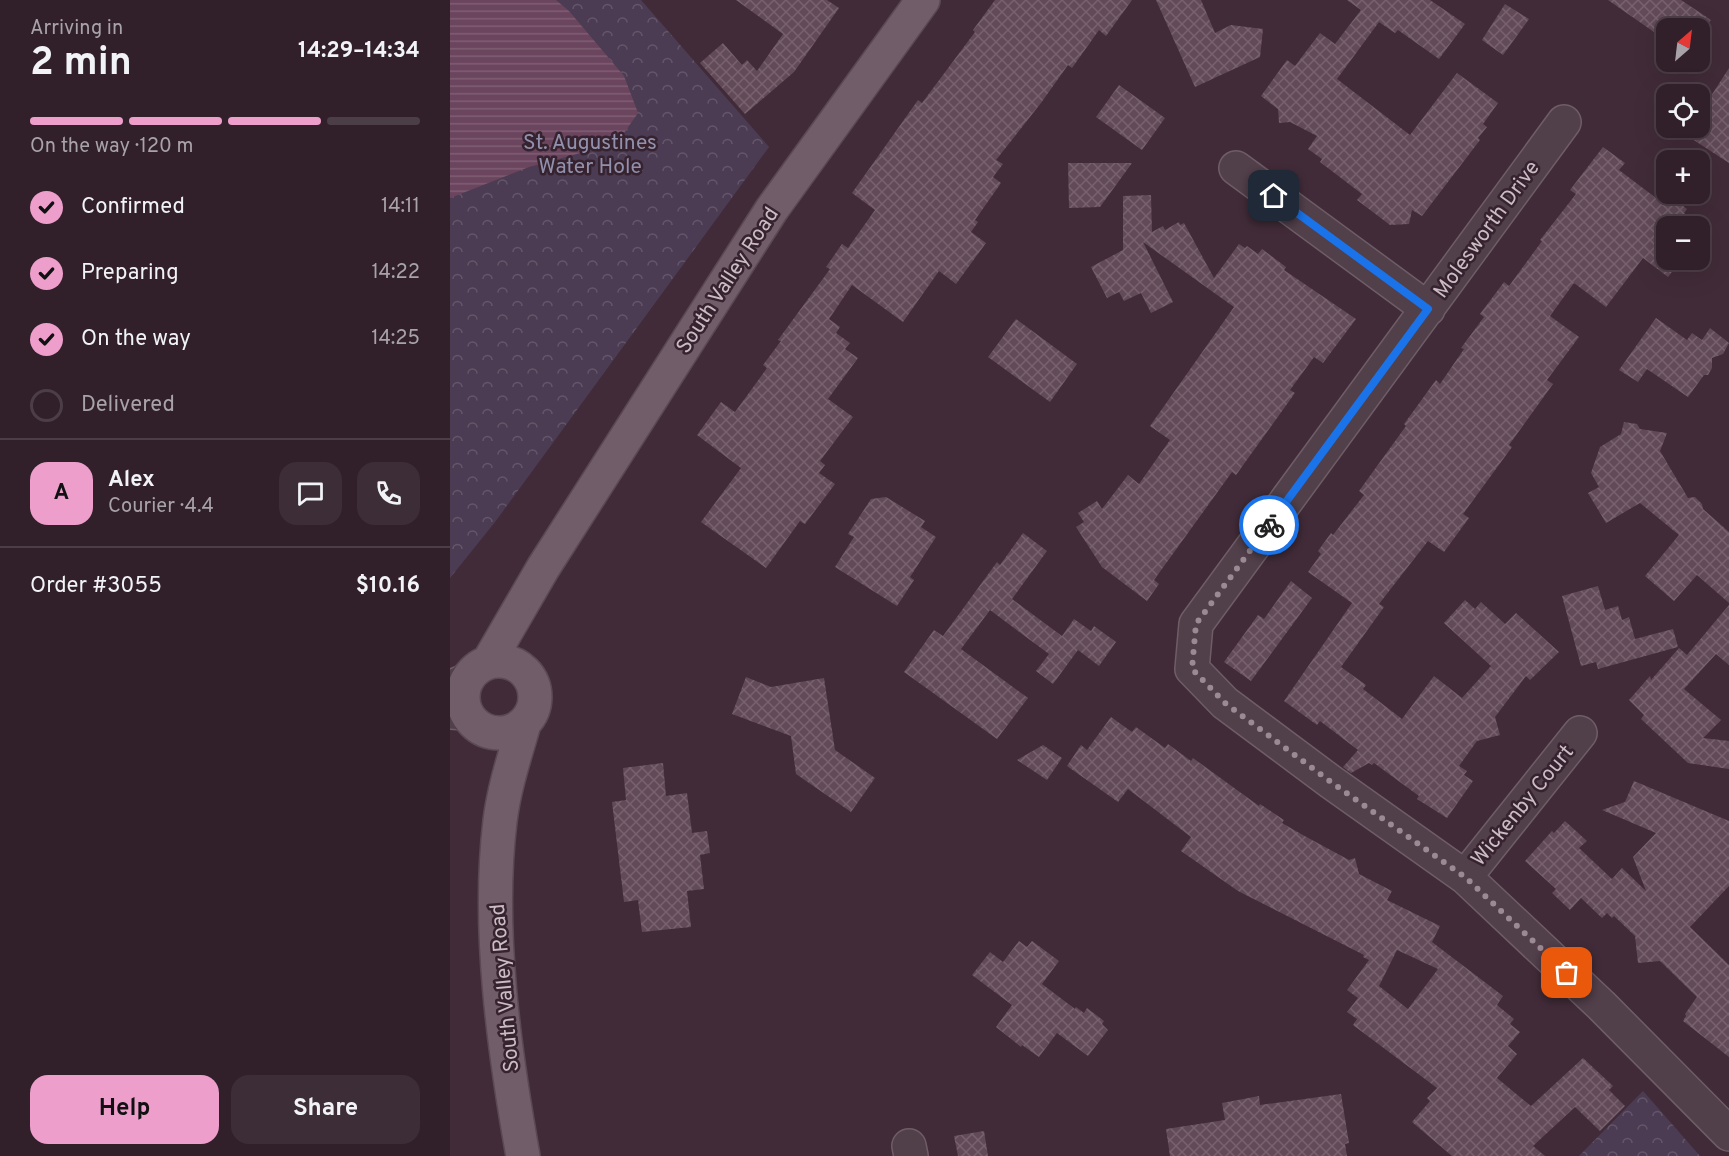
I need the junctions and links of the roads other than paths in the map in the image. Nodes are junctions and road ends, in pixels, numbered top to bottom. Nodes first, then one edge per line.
1 (923, 0) edge
2 (1564, 122) dead end
3 (1236, 168) dead end
4 (1428, 309) junction
5 (543, 568) junction
6 (524, 670) junction
7 (466, 696) edge
8 (524, 724) junction
9 (1580, 734) dead end
10 (501, 820) junction
11 (1465, 877) junction
12 (1729, 1134) edge
13 (523, 1156) edge

1 - 5 main road, South Valley Road
2 - 4 street, Molesworth Drive
3 - 4 street
4 - 11 street, Molesworth Drive
5 - 6 main road, South Valley Road
5 - 7 main road, South Valley Road
6 - 7 main road
6 - 8 main road, South Valley Road
7 - 8 main road
7 - 10 main road, South Valley Road
8 - 10 main road, South Valley Road
9 - 11 street, Wickenby Court
10 - 13 main road, South Valley Road
11 - 12 street, Molesworth Drive

